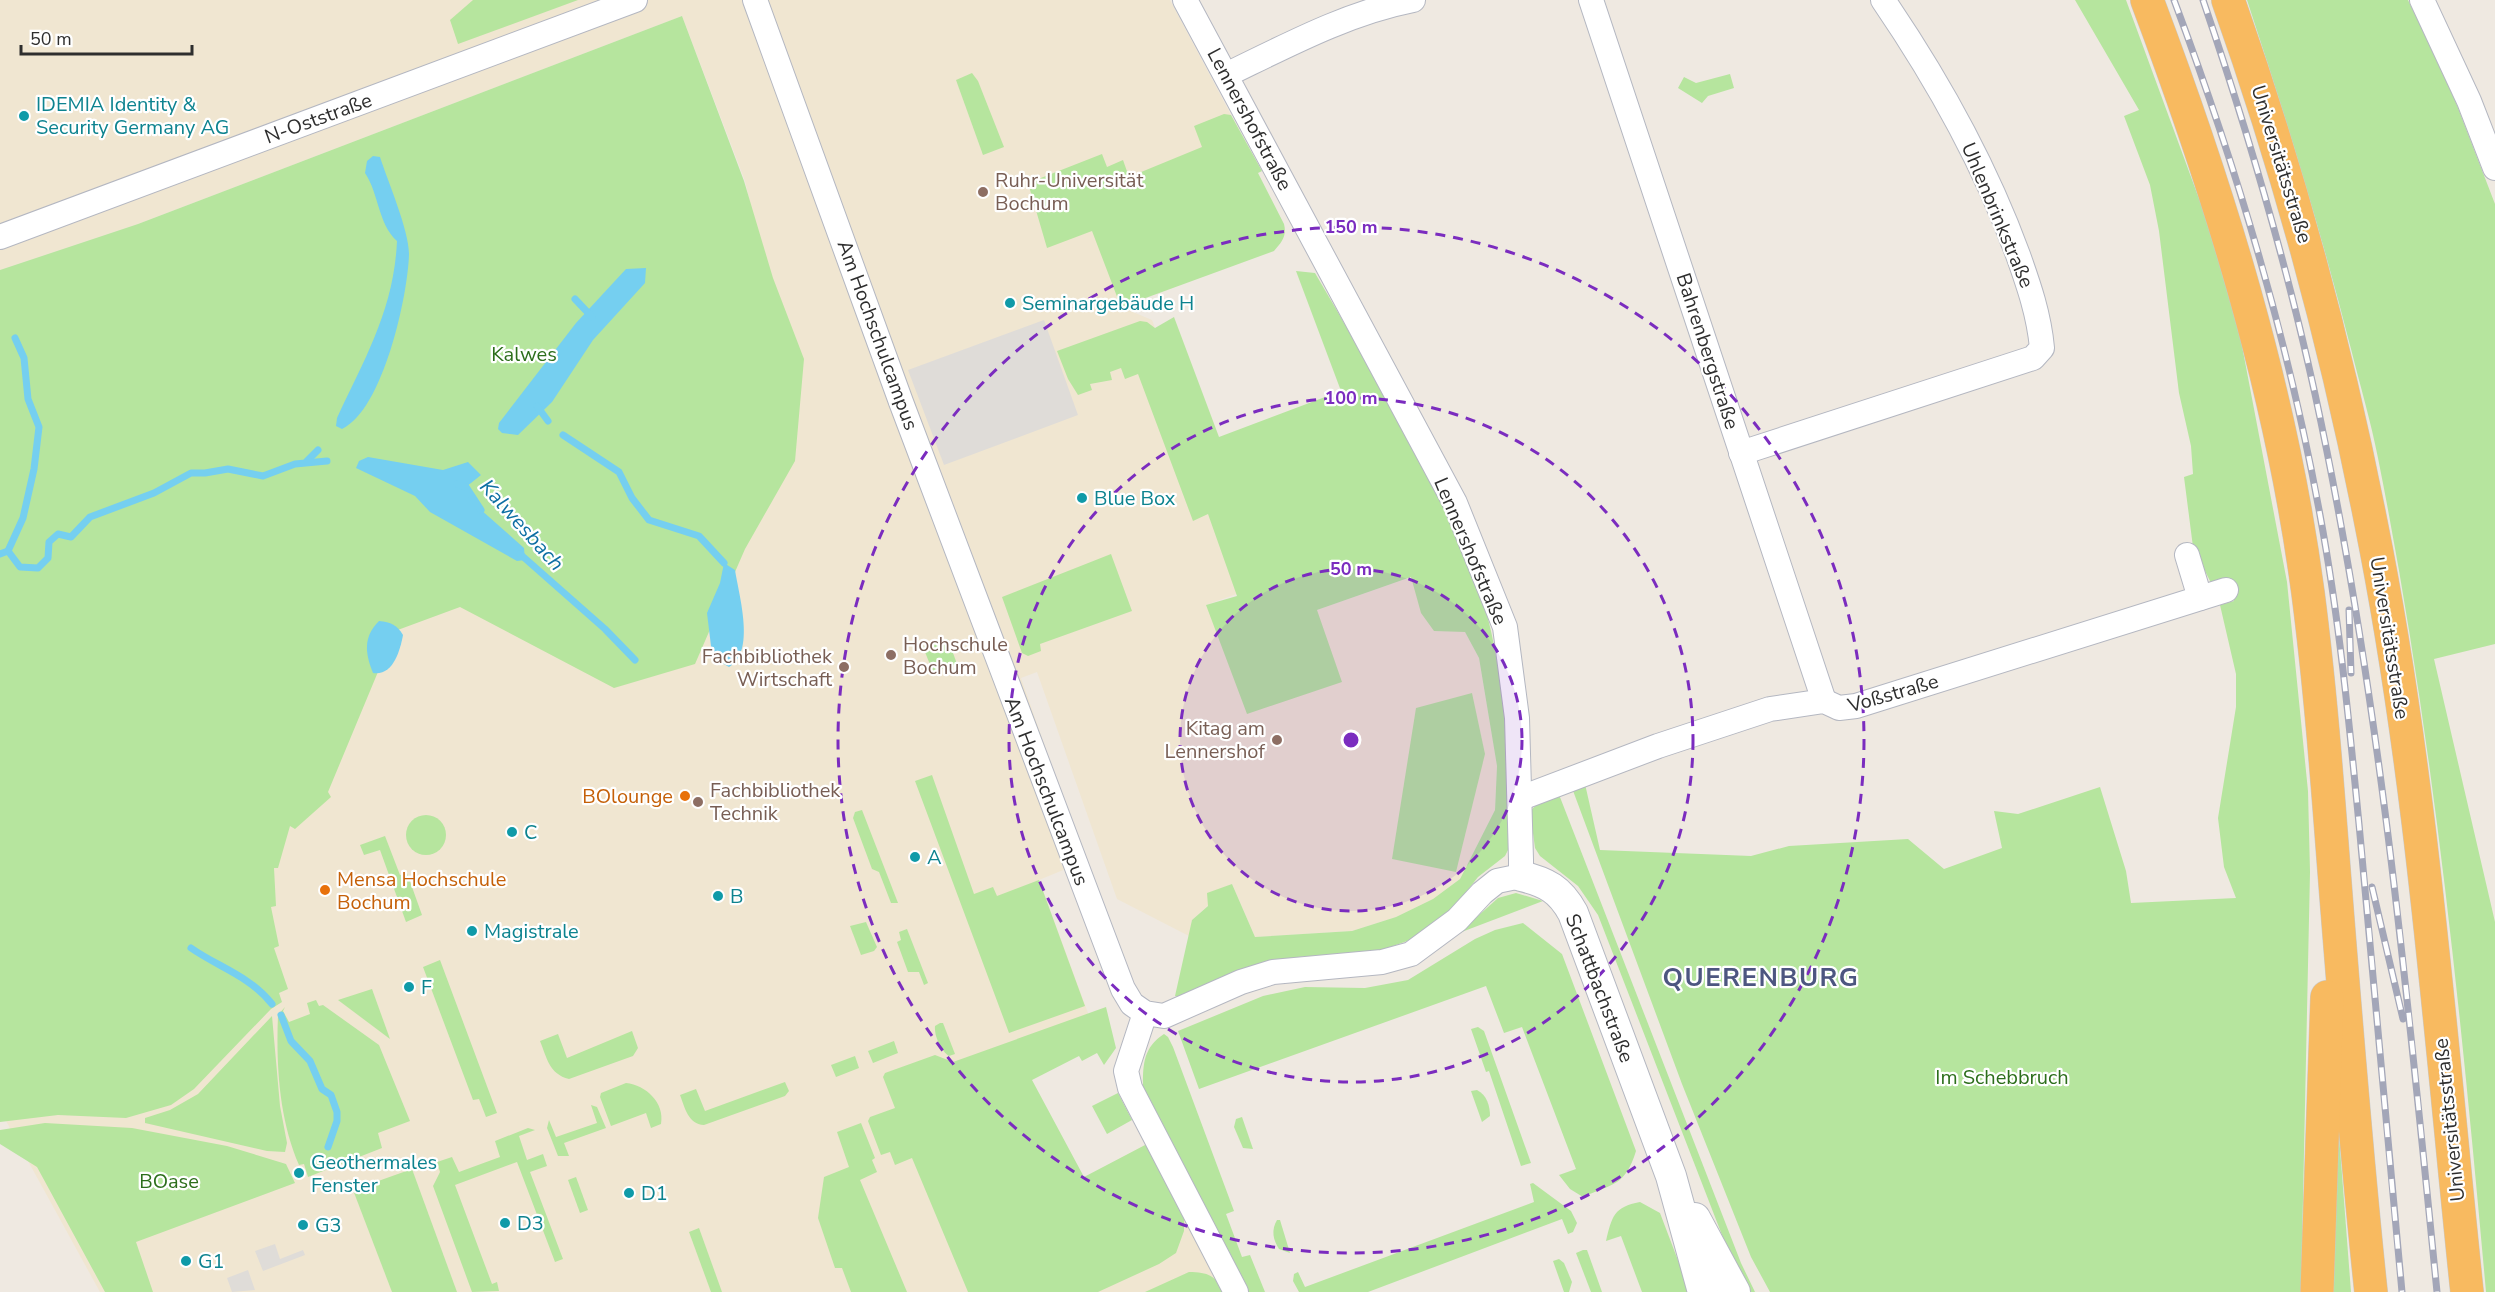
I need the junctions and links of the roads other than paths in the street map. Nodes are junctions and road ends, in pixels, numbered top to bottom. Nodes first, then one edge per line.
1 (635, 0) edge
2 (755, 0) edge
3 (1185, 0) edge
4 (1413, 0) edge
5 (1591, 0) edge
6 (1883, 0) edge
7 (2147, 0) edge
8 (2228, 0) edge
9 (2422, 0) edge
10 (1226, 75) junction
11 (2495, 168) edge
12 (0, 237) edge
13 (1741, 453) junction
14 (2187, 555) dead end
15 (2226, 590) dead end
16 (2200, 598) junction
17 (1824, 701) junction
18 (1521, 798) junction
19 (1521, 876) junction
20 (2337, 912) junction
21 (1145, 1013) junction
22 (1671, 1176) junction
23 (1236, 1292) edge
24 (1703, 1292) edge
25 (1735, 1292) edge
26 (2317, 1292) edge
27 (2372, 1292) edge
28 (2467, 1292) edge

1 - 12 street, N-Oststraße
2 - 21 street, Am Hochschulcampus
3 - 10 street, Lennershofstraße
4 - 10 street
5 - 13 street, Bahrenbergstraße
6 - 13 street, Uhlenbrinkstraße
7 - 20 highway
8 - 28 highway, Universitätsstraße
9 - 11 street
10 - 18 street, Lennershofstraße
13 - 17 street, Bahrenbergstraße
14 - 16 street
15 - 16 street, Voßstraße
16 - 17 street, Voßstraße
17 - 18 street, Voßstraße
18 - 19 street, Lennershofstraße
19 - 21 street
19 - 22 street, Schattbachstraße
20 - 26 highway
20 - 27 highway
21 - 23 street
22 - 24 street, Schattbachstraße
22 - 25 street, Schattbachstraße

